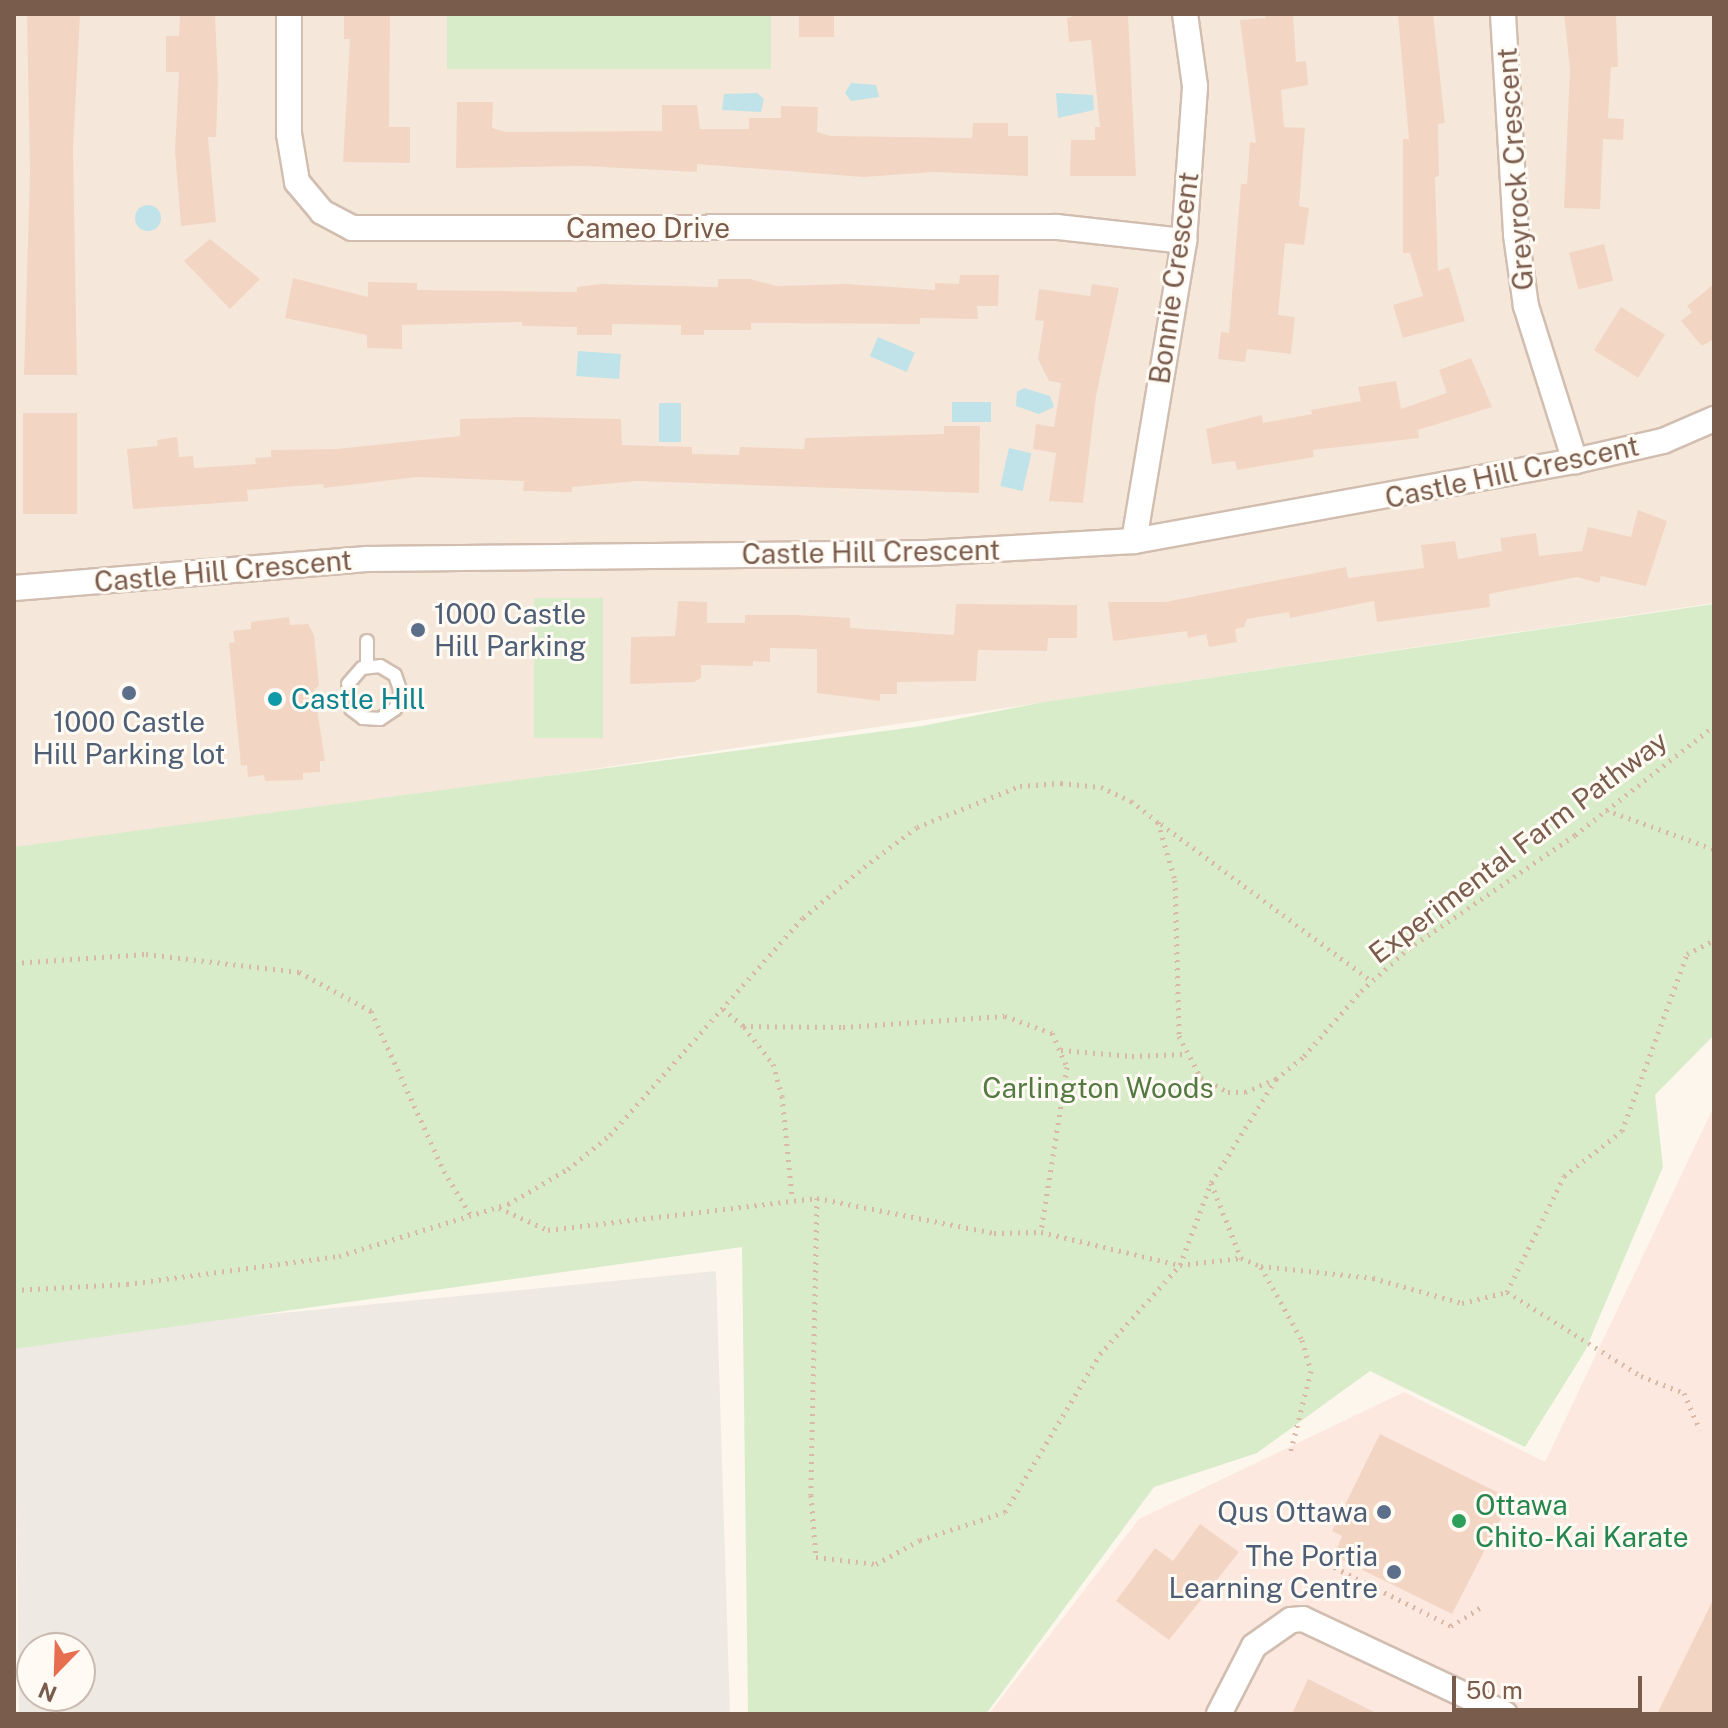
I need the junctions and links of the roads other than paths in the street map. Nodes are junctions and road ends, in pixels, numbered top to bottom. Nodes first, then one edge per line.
1 (289, 14) edge
2 (1185, 14) edge
3 (1503, 14) edge
4 (1184, 241) junction
5 (1714, 419) edge
6 (1575, 461) junction
7 (1134, 541) junction
8 (14, 588) edge
9 (367, 641) dead end
10 (367, 666) junction
11 (348, 684) dead end
12 (351, 709) dead end
13 (1219, 1714) edge
14 (1505, 1714) edge

1 - 4 street, Cameo Drive
2 - 4 street, Bonnie Crescent
3 - 6 street, Greyrock Crescent
4 - 7 street, Bonnie Crescent
5 - 6 street, Castle Hill Crescent
6 - 7 street, Castle Hill Crescent
7 - 8 street, Castle Hill Crescent
9 - 10 lane
10 - 11 lane
10 - 12 lane
13 - 14 street

